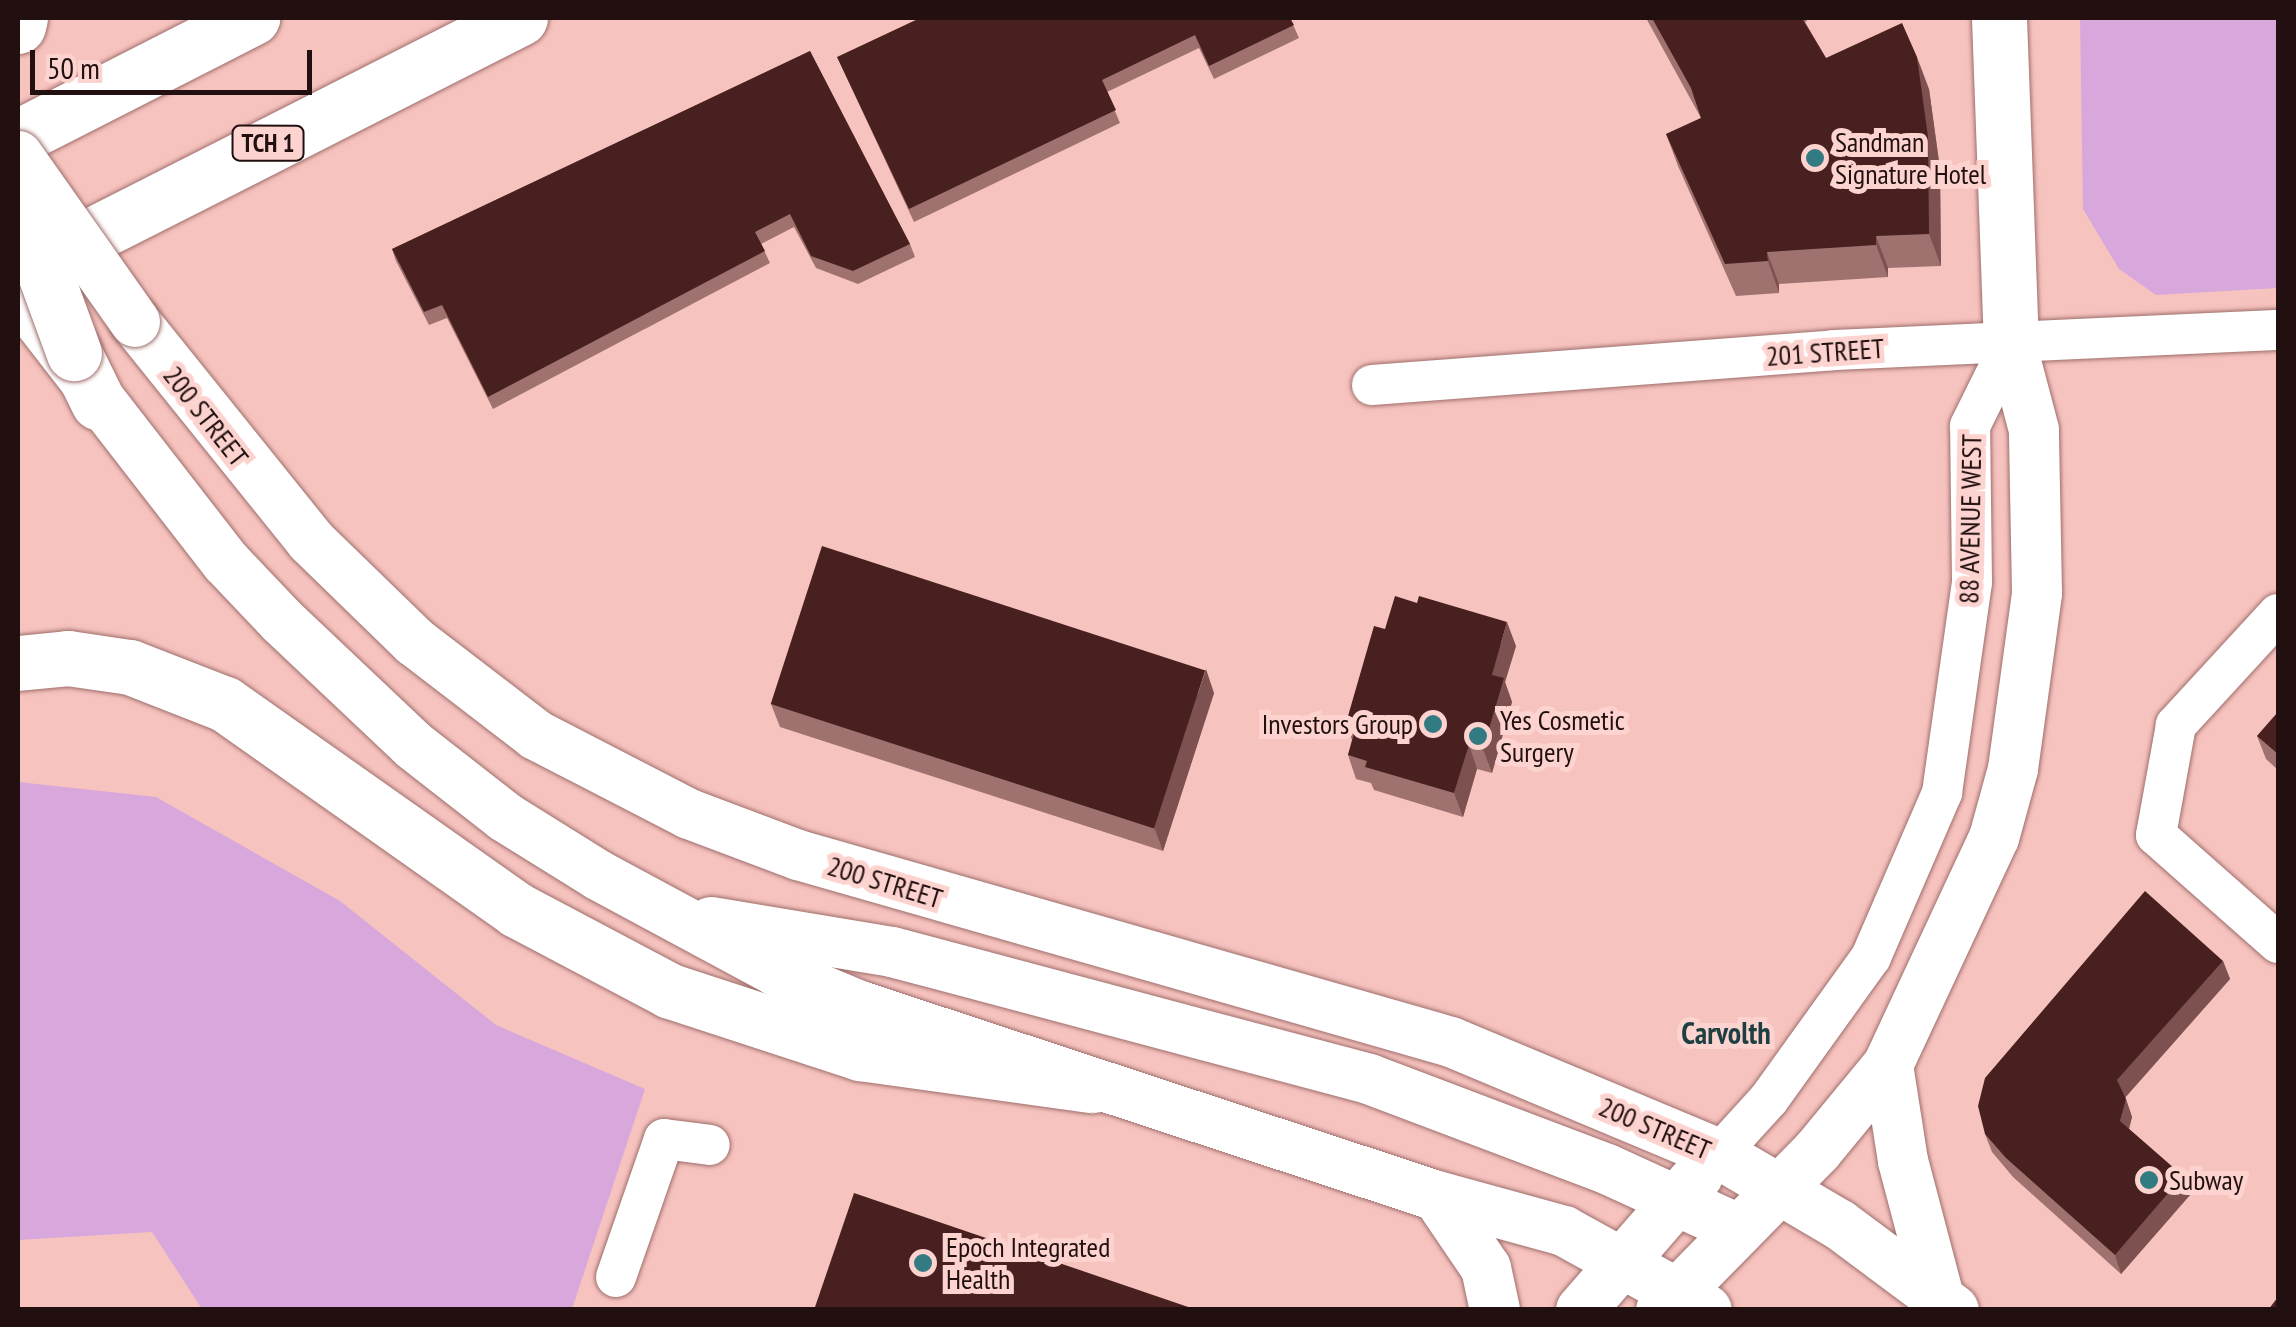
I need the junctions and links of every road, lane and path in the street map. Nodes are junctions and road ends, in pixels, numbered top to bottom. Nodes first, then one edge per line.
1 (252, 18) edge
2 (520, 18) edge
3 (1999, 18) edge
4 (18, 137) edge
5 (18, 156) edge
6 (18, 170) edge
7 (18, 273) edge
8 (18, 294) edge
9 (2278, 330) edge
10 (2011, 343) junction
11 (69, 356) junction
12 (1372, 385) dead end
13 (98, 402) joint
14 (2278, 614) edge
15 (18, 663) edge
16 (667, 915) junction
17 (2278, 943) edge
18 (1888, 1066) junction
19 (1092, 1085) junction
20 (710, 1145) dead end
21 (1719, 1154) junction
22 (1780, 1190) junction
23 (1438, 1196) junction
24 (1677, 1198) junction
25 (1740, 1230) junction
26 (1624, 1262) junction
27 (616, 1276) dead end
28 (1946, 1303) edge
29 (1682, 1304) edge
30 (1494, 1310) edge
31 (1581, 1310) edge

1 - 4 highway
2 - 7 highway, TCH 1
3 - 10 highway
5 - 21 main road, 200 STREET, bridge
6 - 11 highway, bridge
8 - 11 main road
9 - 10 street, 201 STREET
10 - 12 street, 201 STREET
10 - 18 main road
10 - 21 street, 88 AVENUE WEST
11 - 13 highway
13 - 16 main road
14 - 17 street
15 - 19 highway
16 - 19 main road
16 - 24 main road
18 - 22 main road
18 - 28 main road
19 - 23 main road
20 - 27 street
21 - 22 main road, 200 STREET
21 - 24 main road, 88 AVENUE WEST
22 - 25 main road
22 - 28 main road, 200 STREET
23 - 26 main road
23 - 30 main road
24 - 25 main road
24 - 26 main road, 88 AVENUE WEST
25 - 29 main road
26 - 29 main road
26 - 31 main road, 88 AVENUE WEST

